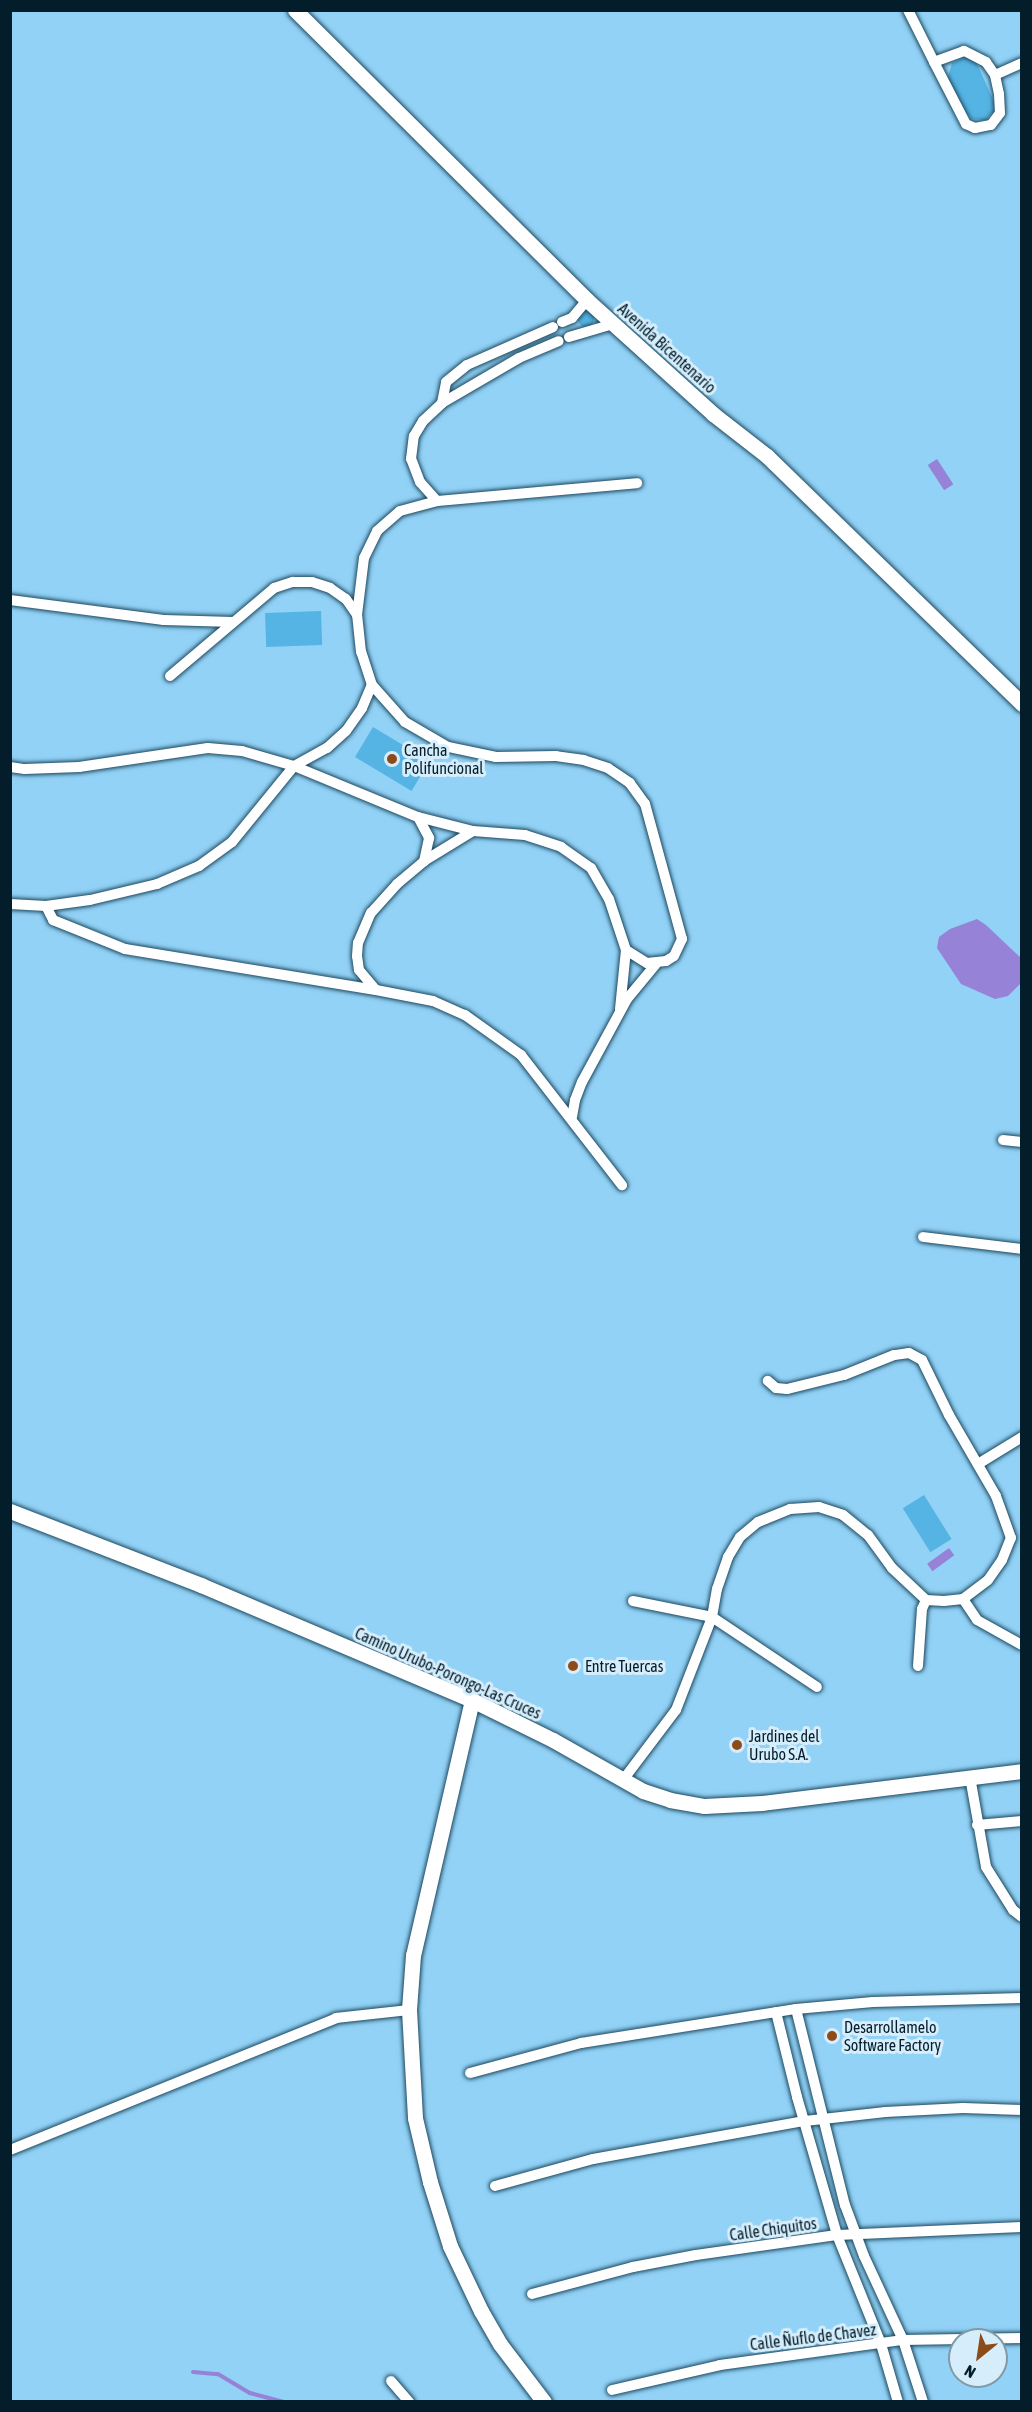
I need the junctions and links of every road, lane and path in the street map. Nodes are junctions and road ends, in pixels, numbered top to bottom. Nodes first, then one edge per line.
1 (295, 10) edge
2 (908, 10) edge
3 (934, 62) junction
4 (1022, 63) edge
5 (995, 75) junction
6 (586, 300) junction
7 (562, 322) junction
8 (613, 324) junction
9 (583, 333) junction
10 (442, 403) junction
11 (637, 483) dead end
12 (437, 501) junction
13 (10, 600) edge
14 (357, 615) junction
15 (233, 622) junction
16 (170, 676) dead end
17 (372, 685) junction
18 (1022, 704) edge
19 (10, 766) edge
20 (294, 766) junction
21 (418, 816) junction
22 (473, 831) junction
23 (424, 861) junction
24 (10, 904) edge
25 (46, 906) junction
26 (626, 950) junction
27 (657, 964) junction
28 (376, 990) junction
29 (620, 1013) junction
30 (572, 1118) junction
31 (1003, 1140) dead end
32 (1022, 1142) edge
33 (622, 1185) dead end
34 (922, 1237) dead end
35 (1022, 1249) edge
36 (768, 1381) dead end
37 (1022, 1437) edge
38 (978, 1464) junction
39 (10, 1511) edge
40 (1016, 1540) edge
41 (926, 1599) junction
42 (963, 1599) junction
43 (633, 1601) dead end
44 (712, 1617) junction
45 (1022, 1645) edge
46 (918, 1666) dead end
47 (817, 1687) dead end
48 (472, 1700) junction
49 (1022, 1771) edge
50 (970, 1778) junction
51 (623, 1780) junction
52 (1022, 1821) edge
53 (977, 1825) junction
54 (1022, 1917) edge
55 (1022, 1998) edge
56 (796, 2009) junction
57 (409, 2010) junction
58 (777, 2012) junction
59 (470, 2073) dead end
60 (1022, 2110) edge
61 (824, 2120) junction
62 (805, 2121) junction
63 (10, 2150) edge
64 (495, 2186) dead end
65 (1022, 2227) edge
66 (855, 2232) junction
67 (837, 2235) junction
68 (532, 2294) dead end
69 (1022, 2338) edge
70 (903, 2340) junction
71 (880, 2344) junction
72 (391, 2381) dead end
73 (612, 2390) dead end
74 (409, 2402) edge
75 (543, 2402) edge
76 (898, 2402) edge
77 (923, 2402) edge

1 - 6 street, Avenida Bicentenario
2 - 3 street
3 - 5 street
3 - 5 street
4 - 5 street
6 - 7 street
6 - 8 street, Avenida Bicentenario
7 - 9 street
7 - 10 street
8 - 9 street
8 - 18 street, Avenida Bicentenario
9 - 10 street
10 - 12 street
11 - 12 street
12 - 14 street
13 - 15 street
14 - 15 street
14 - 17 street
15 - 16 street
17 - 20 street
17 - 27 street
19 - 20 street
20 - 21 street
20 - 25 street
21 - 22 street
21 - 23 street
22 - 23 street
22 - 26 street
23 - 28 street
24 - 25 street
25 - 28 street
26 - 27 street
26 - 29 street
27 - 29 street
28 - 30 street
29 - 30 street
30 - 33 street
31 - 32 street
34 - 35 street
36 - 38 street
37 - 38 street
38 - 40 street
39 - 48 street, Camino Urubo-Porongo-Las Cruces
40 - 42 street
41 - 42 street
41 - 44 street
41 - 46 street
42 - 45 street
43 - 44 street
44 - 47 street
44 - 51 street
48 - 51 street, Camino Urubo-Porongo-Las Cruces
48 - 57 street
49 - 50 street, Camino Urubo-Porongo-Las Cruces
50 - 51 street, Camino Urubo-Porongo-Las Cruces
50 - 53 street
52 - 53 street
53 - 54 street
55 - 56 street
56 - 58 street
56 - 61 street
57 - 63 street
57 - 75 street
58 - 59 street
58 - 62 street
60 - 61 street
61 - 62 street
61 - 66 street
62 - 64 street
62 - 67 street
65 - 66 street, Calle Chiquitos
66 - 67 street, Calle Chiquitos
66 - 70 street
67 - 68 street, Calle Chiquitos
67 - 71 street
69 - 70 street, Calle Ñuflo de Chavez
70 - 71 street, Calle Ñuflo de Chavez
70 - 77 street
71 - 73 street, Calle Ñuflo de Chavez
71 - 76 street
72 - 74 street

